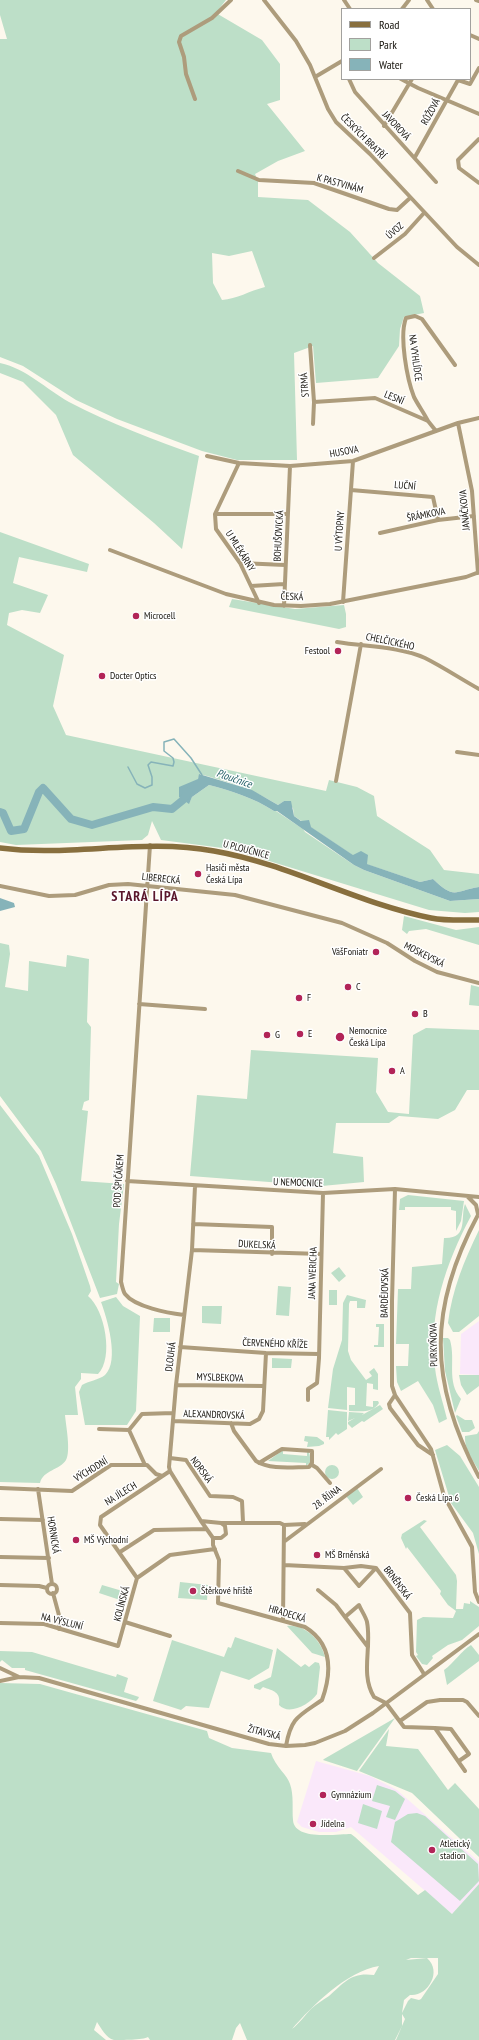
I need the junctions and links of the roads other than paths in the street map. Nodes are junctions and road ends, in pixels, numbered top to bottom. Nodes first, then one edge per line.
1 (230, 0) edge
2 (264, 0) edge
3 (409, 0) edge
4 (403, 8) edge
5 (341, 64) edge
6 (479, 68) edge
7 (315, 77) junction
8 (349, 80) edge
9 (403, 80) edge
10 (411, 80) edge
11 (409, 84) junction
12 (195, 99) dead end
13 (447, 101) junction
14 (479, 114) edge
15 (384, 126) junction
16 (479, 139) edge
17 (415, 157) junction
18 (238, 171) dead end
19 (436, 182) dead end
20 (479, 183) edge
21 (410, 198) junction
22 (424, 213) junction
23 (374, 258) dead end
24 (479, 265) edge
25 (310, 345) dead end
26 (455, 365) dead end
27 (314, 402) junction
28 (479, 418) edge
29 (428, 421) junction
30 (458, 423) junction
31 (313, 424) dead end
32 (436, 431) junction
33 (207, 456) dead end
34 (353, 461) junction
35 (239, 463) junction
36 (290, 466) junction
37 (351, 490) junction
38 (215, 514) junction
39 (288, 514) junction
40 (474, 516) junction
41 (438, 520) junction
42 (380, 533) dead end
43 (110, 550) dead end
44 (240, 563) junction
45 (285, 565) junction
46 (479, 572) edge
47 (284, 584) junction
48 (251, 586) junction
49 (343, 602) junction
50 (259, 603) junction
51 (284, 606) junction
52 (337, 642) dead end
53 (361, 644) junction
54 (479, 689) edge
55 (457, 752) dead end
56 (479, 755) edge
57 (336, 781) dead end
58 (150, 845) junction
59 (0, 848) edge
60 (0, 886) edge
61 (146, 886) junction
62 (479, 920) edge
63 (387, 943) joint
64 (479, 983) edge
65 (139, 1004) junction
66 (205, 1009) dead end
67 (127, 1181) junction
68 (196, 1186) junction
69 (395, 1190) junction
70 (323, 1193) junction
71 (479, 1194) edge
72 (468, 1197) junction
73 (479, 1197) edge
74 (478, 1214) edge
75 (193, 1224) junction
76 (192, 1250) junction
77 (272, 1254) junction
78 (322, 1254) junction
79 (184, 1315) junction
80 (180, 1347) junction
81 (266, 1353) junction
82 (319, 1354) junction
83 (176, 1385) junction
84 (264, 1386) junction
85 (396, 1395) junction
86 (308, 1400) dead end
87 (173, 1413) junction
88 (173, 1421) junction
89 (231, 1423) junction
90 (99, 1428) dead end
91 (129, 1430) junction
92 (433, 1455) junction
93 (170, 1458) junction
94 (259, 1463) junction
95 (145, 1465) junction
96 (312, 1465) junction
97 (380, 1469) dead end
98 (170, 1471) junction
99 (162, 1476) junction
100 (479, 1477) edge
101 (330, 1483) dead end
102 (0, 1488) edge
103 (38, 1489) junction
104 (0, 1519) edge
105 (42, 1520) junction
106 (201, 1521) junction
107 (243, 1522) junction
108 (221, 1523) junction
109 (305, 1524) junction
110 (284, 1525) junction
111 (206, 1529) junction
112 (213, 1538) junction
113 (285, 1541) junction
114 (215, 1549) junction
115 (120, 1552) junction
116 (0, 1557) edge
117 (49, 1558) junction
118 (284, 1565) junction
119 (344, 1568) junction
120 (376, 1568) junction
121 (137, 1578) junction
122 (52, 1584) junction
123 (0, 1585) edge
124 (47, 1588) junction
125 (318, 1590) dead end
126 (53, 1593) junction
127 (479, 1602) edge
128 (345, 1617) junction
129 (283, 1621) junction
130 (125, 1622) junction
131 (0, 1623) edge
132 (59, 1629) junction
133 (479, 1634) edge
134 (170, 1636) dead end
135 (118, 1646) joint
136 (368, 1647) junction
137 (0, 1668) edge
138 (424, 1674) junction
139 (19, 1677) junction
140 (0, 1681) edge
141 (386, 1703) junction
142 (479, 1716) edge
143 (400, 1720) junction
144 (435, 1728) junction
145 (286, 1746) junction
146 (460, 1762) junction
147 (465, 1771) dead end

1 - 12 street
2 - 7 street, ČESKÝCH BRATŘÍ
3 - 4 street
5 - 7 street
6 - 13 street, RŮŽOVÁ
7 - 21 street, ČESKÝCH BRATŘÍ
8 - 15 street, JAVOROVÁ
9 - 11 street
10 - 11 street
11 - 13 street
11 - 15 street
13 - 14 street
13 - 17 street, RŮŽOVÁ
15 - 17 street, JAVOROVÁ
16 - 20 street
17 - 19 street, JAVOROVÁ
18 - 21 street, K PASTVINÁM
21 - 22 street, ČESKÝCH BRATŘÍ
22 - 23 street, ÚVOZ
22 - 24 street, ČESKÝCH BRATŘÍ
25 - 27 street, STRMÁ
26 - 29 street, NA VYHLÍDCE
27 - 29 street, LESNÍ
27 - 31 street, STRMÁ
28 - 30 street, HUSOVA
29 - 32 street, LESNÍ
30 - 32 street, HUSOVA
30 - 40 street, JANÁČKOVA
32 - 34 street, HUSOVA
33 - 35 street, HUSOVA
34 - 36 street, HUSOVA
34 - 37 street, U VÝTOPNY
35 - 36 street, HUSOVA
35 - 38 street
36 - 39 street, BOHUŠOVICKÁ
37 - 41 street, LUČNÍ
37 - 49 street, U VÝTOPNY
38 - 39 street
38 - 44 street, U MLÉKÁRNY
39 - 45 street, BOHUŠOVICKÁ
40 - 41 street, ŠRÁMKOVA
40 - 46 street, JANÁČKOVA
41 - 42 street, ŠRÁMKOVA
43 - 50 street, ČESKÁ
44 - 45 street
44 - 48 street, U MLÉKÁRNY
45 - 47 street, BOHUŠOVICKÁ
46 - 49 street, ČESKÁ
47 - 48 street
47 - 51 street, BOHUŠOVICKÁ
48 - 50 street, U MLÉKÁRNY
49 - 51 street, ČESKÁ
50 - 51 street, ČESKÁ
52 - 53 street, CHELČICKÉHO
53 - 54 street, CHELČICKÉHO
53 - 57 street
55 - 56 street
58 - 59 main road, U PLOUČNICE
58 - 61 street, POD ŠPIČÁKEM
58 - 62 main road, U PLOUČNICE
60 - 61 street, LIBERECKÁ
61 - 63 street, LIBERECKÁ
61 - 65 street, POD ŠPIČÁKEM
63 - 64 street, MOSKEVSKÁ
65 - 66 street
65 - 67 street, POD ŠPIČÁKEM
67 - 68 street, U NEMOCNICE
67 - 79 street, POD ŠPIČÁKEM
68 - 70 street, U NEMOCNICE
68 - 75 street, DLOUHÁ
69 - 70 street, U NEMOCNICE
69 - 72 street, U NEMOCNICE
69 - 85 street, BARDĚJOVSKÁ
70 - 78 street, JANA WERICHA
71 - 72 street, U NEMOCNICE
72 - 73 street, U NEMOCNICE
72 - 74 street
74 - 100 street, PURKYŇOVA
75 - 76 street, DLOUHÁ
75 - 77 street
76 - 77 street, DUKELSKÁ
76 - 79 street, DLOUHÁ
77 - 78 street, DUKELSKÁ
78 - 82 street, JANA WERICHA
79 - 80 street, DLOUHÁ
80 - 81 street, ČERVENÉHO KŘÍŽE
80 - 83 street, DLOUHÁ
81 - 82 street, ČERVENÉHO KŘÍŽE
81 - 84 street, ALEXANDROVSKÁ
82 - 86 street, ČERVENÉHO KŘÍŽE
83 - 84 street, MYSLBEKOVA
83 - 87 street, DLOUHÁ
84 - 89 street, ALEXANDROVSKÁ
85 - 92 street, BARDĚJOVSKÁ
85 - 92 street, BARDĚJOVSKÁ
87 - 88 street, DLOUHÁ
87 - 91 street
88 - 89 street, ALEXANDROVSKÁ
88 - 93 street, DLOUHÁ
89 - 94 street
90 - 91 street
91 - 95 street
92 - 127 street, BARDĚJOVSKÁ
93 - 98 street, DLOUHÁ
93 - 107 street, NORSKÁ
94 - 96 street
94 - 96 street
95 - 99 street
95 - 103 street, VÝCHODNÍ
96 - 101 street
97 - 109 street, 28. ŘÍJNA
98 - 99 street, NA JÍLECH
98 - 106 street
99 - 115 street, NA JÍLECH
102 - 103 street, VÝCHODNÍ
103 - 105 street, HORNICKÁ
104 - 105 street
105 - 117 street, HORNICKÁ
106 - 108 street
106 - 111 street
107 - 108 street
107 - 110 street
108 - 112 street
109 - 110 street
109 - 113 street, 28. ŘÍJNA
110 - 113 street
111 - 112 street
111 - 115 street
112 - 114 street
113 - 118 street
114 - 121 street, KOLÍNSKÁ
114 - 129 street, HRADECKÁ
115 - 121 street, NA JÍLECH
116 - 117 street
117 - 122 street, HORNICKÁ
118 - 119 street, BRNĚNSKÁ
118 - 129 street
119 - 120 street, BRNĚNSKÁ
119 - 120 street, BRNĚNSKÁ
120 - 138 street, BRNĚNSKÁ
121 - 130 street, KOLÍNSKÁ
122 - 124 street
122 - 126 street, HORNICKÁ
123 - 124 street
124 - 126 street
125 - 128 street
126 - 132 street, HORNICKÁ
128 - 136 street
128 - 136 street
129 - 145 street, HRADECKÁ
130 - 134 street
130 - 135 street, KOLÍNSKÁ
131 - 132 street, NA VÝSLUNÍ
132 - 135 street, NA VÝSLUNÍ
133 - 138 street, ŽITAVSKÁ
136 - 141 street
137 - 139 street, ŽITAVSKÁ
138 - 141 street, ŽITAVSKÁ
139 - 140 street, ŽITAVSKÁ
139 - 145 street, ŽITAVSKÁ
141 - 143 street
141 - 145 street, ŽITAVSKÁ
142 - 143 street
143 - 144 street
144 - 146 street
144 - 146 street
146 - 147 street

